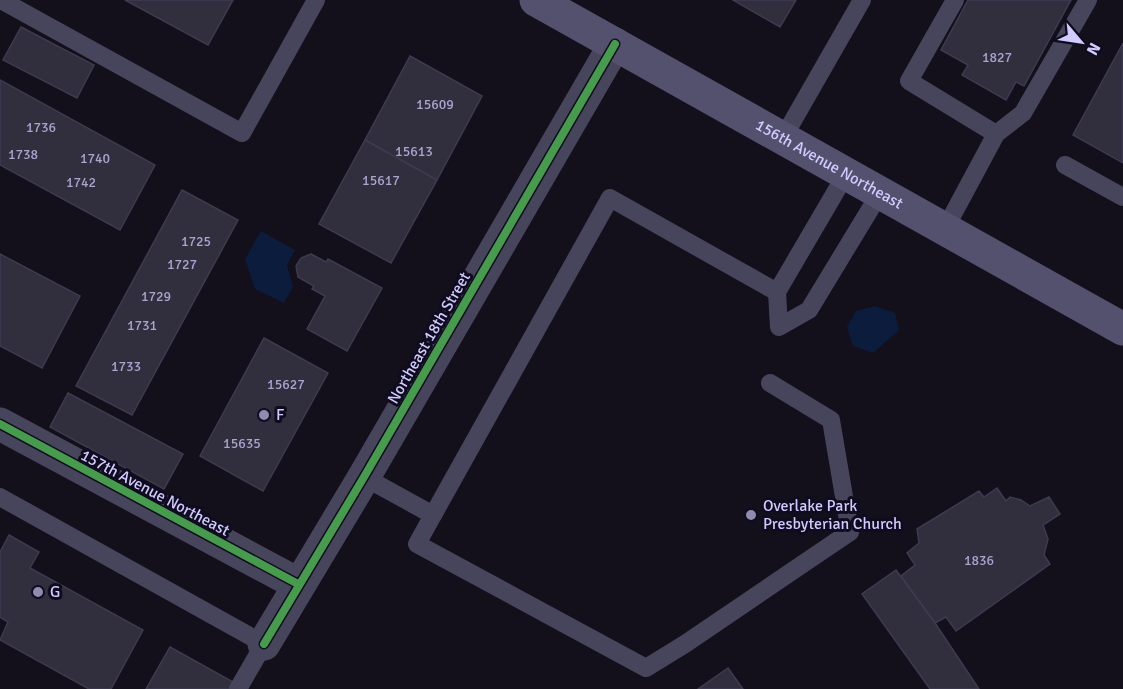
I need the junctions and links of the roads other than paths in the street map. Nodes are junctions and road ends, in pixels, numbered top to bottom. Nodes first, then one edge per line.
1 (1, 0) edge
2 (316, 0) edge
3 (862, 0) edge
4 (955, 0) edge
5 (1088, 0) edge
6 (545, 2) edge
7 (615, 44) junction
8 (996, 134) junction
9 (783, 138) junction
10 (1065, 165) dead end
11 (846, 174) junction
12 (880, 193) junction
13 (1123, 197) edge
14 (945, 229) junction
15 (777, 292) junction
16 (1123, 329) edge
17 (770, 383) dead end
18 (0, 424) edge
19 (364, 477) junction
20 (0, 498) edge
21 (433, 515) junction
22 (298, 584) junction
23 (264, 644) junction
24 (238, 689) edge

1 - 2 lane
3 - 9 lane
4 - 8 lane
5 - 8 lane
6 - 7 main road, 156th Avenue Northeast
7 - 9 main road, 156th Avenue Northeast
7 - 19 street, Northeast 18th Street
8 - 14 lane
9 - 11 main road, 156th Avenue Northeast
10 - 13 lane
11 - 12 main road, 156th Avenue Northeast
11 - 15 lane
12 - 14 main road, 156th Avenue Northeast
12 - 15 lane
14 - 16 main road, 156th Avenue Northeast
15 - 21 lane
17 - 21 lane
18 - 22 street, 157th Avenue Northeast
19 - 21 lane
19 - 22 street, Northeast 18th Street
20 - 23 lane
22 - 23 street, Northeast 18th Street
23 - 24 lane

